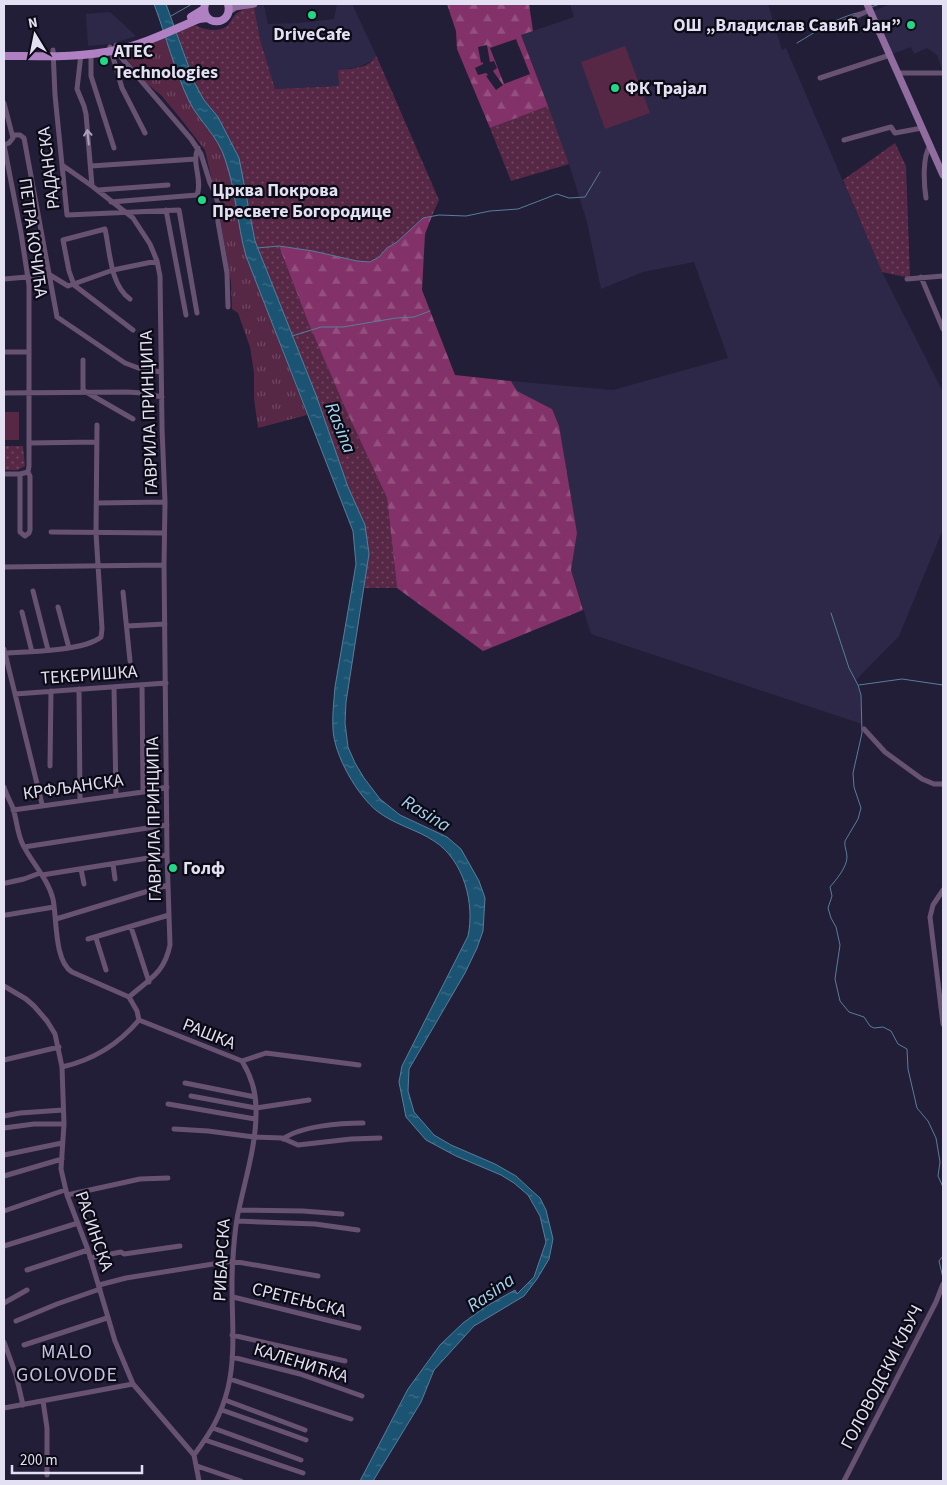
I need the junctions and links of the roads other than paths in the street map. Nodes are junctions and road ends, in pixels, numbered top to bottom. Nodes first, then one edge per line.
1 (254, 4) edge
2 (204, 6) edge
3 (228, 7) edge
4 (869, 9) edge
5 (207, 18) junction
6 (193, 19) junction
7 (826, 30) dead end
8 (114, 49) junction
9 (4, 51) edge
10 (53, 53) junction
11 (81, 54) junction
12 (91, 54) junction
13 (4, 56) edge
14 (890, 56) junction
15 (898, 73) junction
16 (943, 73) edge
17 (820, 78) dead end
18 (4, 103) edge
19 (922, 128) junction
20 (145, 133) dead end
21 (13, 136) junction
22 (844, 140) dead end
23 (4, 145) edge
24 (930, 146) junction
25 (114, 148) dead end
26 (198, 148) junction
27 (196, 159) junction
28 (6, 162) edge
29 (62, 165) junction
30 (941, 165) edge
31 (91, 166) junction
32 (943, 175) edge
33 (11, 179) junction
34 (4, 180) edge
35 (168, 185) dead end
36 (92, 186) junction
37 (98, 190) junction
38 (926, 198) dead end
39 (111, 202) junction
40 (166, 210) junction
41 (126, 213) junction
42 (157, 261) junction
43 (113, 270) junction
44 (50, 275) junction
45 (943, 276) edge
46 (28, 277) junction
47 (921, 277) junction
48 (4, 279) edge
49 (907, 279) dead end
50 (74, 284) junction
51 (130, 299) dead end
52 (228, 306) dead end
53 (197, 313) dead end
54 (186, 315) dead end
55 (943, 329) edge
56 (133, 330) dead end
57 (4, 352) edge
58 (29, 352) junction
59 (83, 360) dead end
60 (161, 372) junction
61 (84, 392) junction
62 (4, 394) edge
63 (29, 394) junction
64 (162, 397) junction
65 (133, 419) dead end
66 (97, 425) dead end
67 (97, 442) junction
68 (29, 443) junction
69 (28, 472) junction
70 (4, 474) edge
71 (20, 474) junction
72 (165, 502) junction
73 (96, 503) junction
74 (51, 532) dead end
75 (96, 533) junction
76 (164, 533) junction
77 (164, 565) junction
78 (97, 566) junction
79 (4, 567) edge
80 (33, 591) dead end
81 (123, 592) dead end
82 (58, 607) dead end
83 (22, 612) dead end
84 (165, 624) junction
85 (126, 626) junction
86 (69, 648) junction
87 (48, 650) junction
88 (4, 651) edge
89 (32, 652) junction
90 (130, 661) dead end
91 (166, 683) junction
92 (142, 685) junction
93 (114, 687) junction
94 (79, 689) junction
95 (51, 691) junction
96 (15, 694) junction
97 (864, 729) dead end
98 (50, 766) dead end
99 (943, 784) edge
100 (167, 787) junction
101 (4, 791) edge
102 (143, 792) junction
103 (116, 795) junction
104 (80, 800) junction
105 (42, 804) junction
106 (13, 810) junction
107 (168, 825) junction
108 (24, 847) junction
109 (168, 855) junction
110 (112, 864) junction
111 (81, 869) junction
112 (41, 874) junction
113 (115, 879) dead end
114 (6, 883) dead end
115 (84, 884) dead end
116 (168, 885) junction
117 (943, 890) edge
118 (54, 907) junction
119 (6, 915) dead end
120 (169, 915) junction
121 (56, 919) junction
122 (131, 927) junction
123 (96, 938) junction
124 (88, 939) dead end
125 (106, 970) dead end
126 (149, 982) junction
127 (4, 986) edge
128 (129, 997) junction
129 (139, 1020) junction
130 (943, 1024) edge
131 (59, 1047) junction
132 (4, 1060) edge
133 (242, 1061) junction
134 (359, 1066) dead end
135 (62, 1067) junction
136 (185, 1083) dead end
137 (192, 1096) dead end
138 (255, 1097) junction
139 (309, 1100) dead end
140 (168, 1104) dead end
141 (256, 1108) junction
142 (63, 1110) junction
143 (4, 1116) edge
144 (256, 1119) junction
145 (363, 1123) dead end
146 (64, 1124) junction
147 (4, 1128) edge
148 (174, 1129) dead end
149 (254, 1137) junction
150 (380, 1138) dead end
151 (283, 1139) junction
152 (62, 1143) junction
153 (4, 1155) edge
154 (62, 1160) junction
155 (4, 1176) edge
156 (168, 1178) dead end
157 (66, 1193) junction
158 (239, 1210) junction
159 (4, 1211) edge
160 (342, 1214) dead end
161 (237, 1221) junction
162 (78, 1223) junction
163 (358, 1230) dead end
164 (4, 1246) edge
165 (180, 1246) dead end
166 (88, 1250) junction
167 (90, 1258) junction
168 (232, 1261) junction
169 (27, 1270) dead end
170 (318, 1276) dead end
171 (942, 1286) edge
172 (99, 1288) junction
173 (27, 1290) dead end
174 (233, 1298) junction
175 (4, 1303) edge
176 (107, 1318) junction
177 (16, 1321) dead end
178 (359, 1328) dead end
179 (232, 1335) junction
180 (4, 1342) edge
181 (24, 1345) dead end
182 (232, 1357) junction
183 (345, 1361) dead end
184 (230, 1379) junction
185 (133, 1384) junction
186 (362, 1396) dead end
187 (225, 1400) junction
188 (43, 1401) junction
189 (23, 1405) junction
190 (4, 1408) edge
191 (222, 1410) junction
192 (351, 1419) dead end
193 (213, 1428) junction
194 (305, 1430) dead end
195 (205, 1440) junction
196 (306, 1440) dead end
197 (194, 1455) junction
198 (301, 1460) dead end
199 (197, 1466) junction
200 (303, 1473) dead end
201 (47, 1475) dead end
202 (198, 1481) edge
203 (241, 1481) edge
204 (844, 1481) edge

1 - 3 street
2 - 5 main road
2 - 6 main road
3 - 5 main road
4 - 7 street
4 - 14 street
5 - 6 main road
6 - 8 main road
8 - 10 main road
8 - 12 main road
8 - 20 street
8 - 26 street
9 - 10 main road
10 - 11 main road
10 - 13 main road
10 - 29 street, РАДАНСКА
11 - 12 main road
31 -> 11 street
12 - 25 street
14 - 15 street
14 - 17 street
15 - 16 street
15 - 19 street
18 - 21 street
19 - 22 street
19 - 24 street
21 - 23 street, ПЕТРА КОЧИЋА
21 - 44 street
23 - 28 street, ПЕТРА КОЧИЋА
24 - 30 street
24 - 38 street
26 - 27 street
26 - 52 street
27 - 31 street
27 - 39 street
28 - 33 street, ПЕТРА КОЧИЋА
29 - 36 street, ГАВРИЛА ПРИНЦИПА
29 - 41 street, РАДАНСКА
30 - 32 street
31 - 36 street
33 - 34 street
33 - 46 street, ПЕТРА КОЧИЋА
35 - 37 street
36 - 37 street, ГАВРИЛА ПРИНЦИПА
37 - 39 street, ГАВРИЛА ПРИНЦИПА
39 - 41 street, ГАВРИЛА ПРИНЦИПА
40 - 41 street, РАДАНСКА
40 - 53 street
40 - 54 street
41 - 42 street, ГАВРИЛА ПРИНЦИПА
42 - 43 street
42 - 60 street, ГАВРИЛА ПРИНЦИПА
43 - 50 street
43 - 50 street
43 - 51 street
44 - 46 street
44 - 50 street
44 - 60 street
45 - 47 street
46 - 48 street
46 - 58 street, ПЕТРА КОЧИЋА
47 - 49 street
47 - 55 street
50 - 56 street
57 - 58 street
58 - 63 street, ПЕТРА КОЧИЋА
59 - 61 street
60 - 64 street, ГАВРИЛА ПРИНЦИПА
61 - 63 street
61 - 64 street
61 - 65 street
62 - 63 street
63 - 68 street, ПЕТРА КОЧИЋА
64 - 72 street, ГАВРИЛА ПРИНЦИПА
66 - 67 street
67 - 68 street
67 - 73 street
68 - 69 street, ПЕТРА КОЧИЋА
69 - 71 street
69 - 71 street, ПЕТРА КОЧИЋА
70 - 71 street
72 - 73 street
72 - 76 street, ГАВРИЛА ПРИНЦИПА
73 - 75 street
74 - 75 street
75 - 76 street
75 - 78 street
76 - 77 street, ГАВРИЛА ПРИНЦИПА
77 - 78 street
77 - 84 street, ГАВРИЛА ПРИНЦИПА
78 - 79 street
78 - 86 street
80 - 87 street
81 - 85 street
82 - 86 street
83 - 89 street
84 - 85 street
84 - 91 street, ГАВРИЛА ПРИНЦИПА
85 - 90 street
86 - 87 street
87 - 89 street
88 - 89 street
88 - 96 street
91 - 92 street, ТЕКЕРИШКА
91 - 100 street, ГАВРИЛА ПРИНЦИПА
92 - 93 street, ТЕКЕРИШКА
92 - 102 street
93 - 94 street, ТЕКЕРИШКА
93 - 103 street
94 - 95 street, ТЕКЕРИШКА
94 - 104 street
95 - 96 street, ТЕКЕРИШКА
95 - 98 street
96 - 105 street
97 - 99 street
100 - 102 street, КРФЉАНСКА
100 - 107 street, ГАВРИЛА ПРИНЦИПА
101 - 106 street
102 - 103 street, КРФЉАНСКА
103 - 104 street, КРФЉАНСКА
104 - 105 street, КРФЉАНСКА
105 - 106 street, КРФЉАНСКА
106 - 108 street
107 - 108 street
107 - 109 street, ГАВРИЛА ПРИНЦИПА
108 - 112 street
109 - 110 street
109 - 116 street, ГАВРИЛА ПРИНЦИПА
110 - 111 street
110 - 113 street
111 - 112 street
111 - 115 street
112 - 114 street
112 - 118 street
116 - 120 street, ГАВРИЛА ПРИНЦИПА
116 - 121 street
117 - 130 street
118 - 119 street
118 - 121 street
120 - 122 street
120 - 126 street, ГАВРИЛА ПРИНЦИПА
121 - 128 street
122 - 123 street
122 - 126 street
123 - 124 street
123 - 125 street
126 - 128 street, ГАВРИЛА ПРИНЦИПА
127 - 131 street, РАСИНСКА
128 - 129 street
129 - 133 street, РАШКА
129 - 135 street
131 - 132 street
131 - 135 street, РАСИНСКА
133 - 134 street, РАШКА
133 - 138 street, РИБАРСКА
135 - 142 street, РАСИНСКА
136 - 138 street
137 - 141 street
138 - 141 street, РИБАРСКА
139 - 141 street
140 - 144 street
141 - 144 street, РИБАРСКА
142 - 143 street
142 - 146 street, РАСИНСКА
144 - 149 street, РИБАРСКА
145 - 151 street
146 - 147 street
146 - 152 street, РАСИНСКА
148 - 149 street
149 - 151 street
149 - 158 street, РИБАРСКА
150 - 151 street
152 - 153 street
152 - 154 street, РАСИНСКА
154 - 155 street
154 - 157 street, РАСИНСКА
156 - 157 street
157 - 159 street
157 - 162 street, РАСИНСКА
158 - 160 street
158 - 161 street, РИБАРСКА
161 - 163 street
161 - 168 street, РИБАРСКА
162 - 164 street
162 - 166 street, РАСИНСКА
165 - 167 street
166 - 167 street, РАСИНСКА
166 - 169 street
167 - 172 street, РАСИНСКА
168 - 170 street
168 - 172 street
168 - 174 street, РИБАРСКА
171 - 204 street, ГОЛОВОДСКИ КЉУЧ
172 - 176 street, РАСИНСКА
172 - 177 street
173 - 175 street
174 - 178 street, СРЕТЕЊСКА
174 - 179 street, РИБАРСКА
176 - 181 street
176 - 185 street, РАСИНСКА
179 - 182 street, РИБАРСКА
179 - 183 street
180 - 189 street
182 - 184 street, РИБАРСКА
182 - 186 street, КАЛЕНИЋКА
184 - 187 street, РИБАРСКА
184 - 192 street
185 - 188 street
185 - 197 street, РАСИНСКА
187 - 191 street, РИБАРСКА
187 - 194 street
188 - 189 street
188 - 201 street
189 - 190 street
191 - 193 street, РИБАРСКА
191 - 196 street
193 - 195 street, РИБАРСКА
193 - 198 street
195 - 197 street, РИБАРСКА
195 - 200 street
197 - 199 street, РАСИНСКА
199 - 202 street, РАСИНСКА
199 - 203 street

